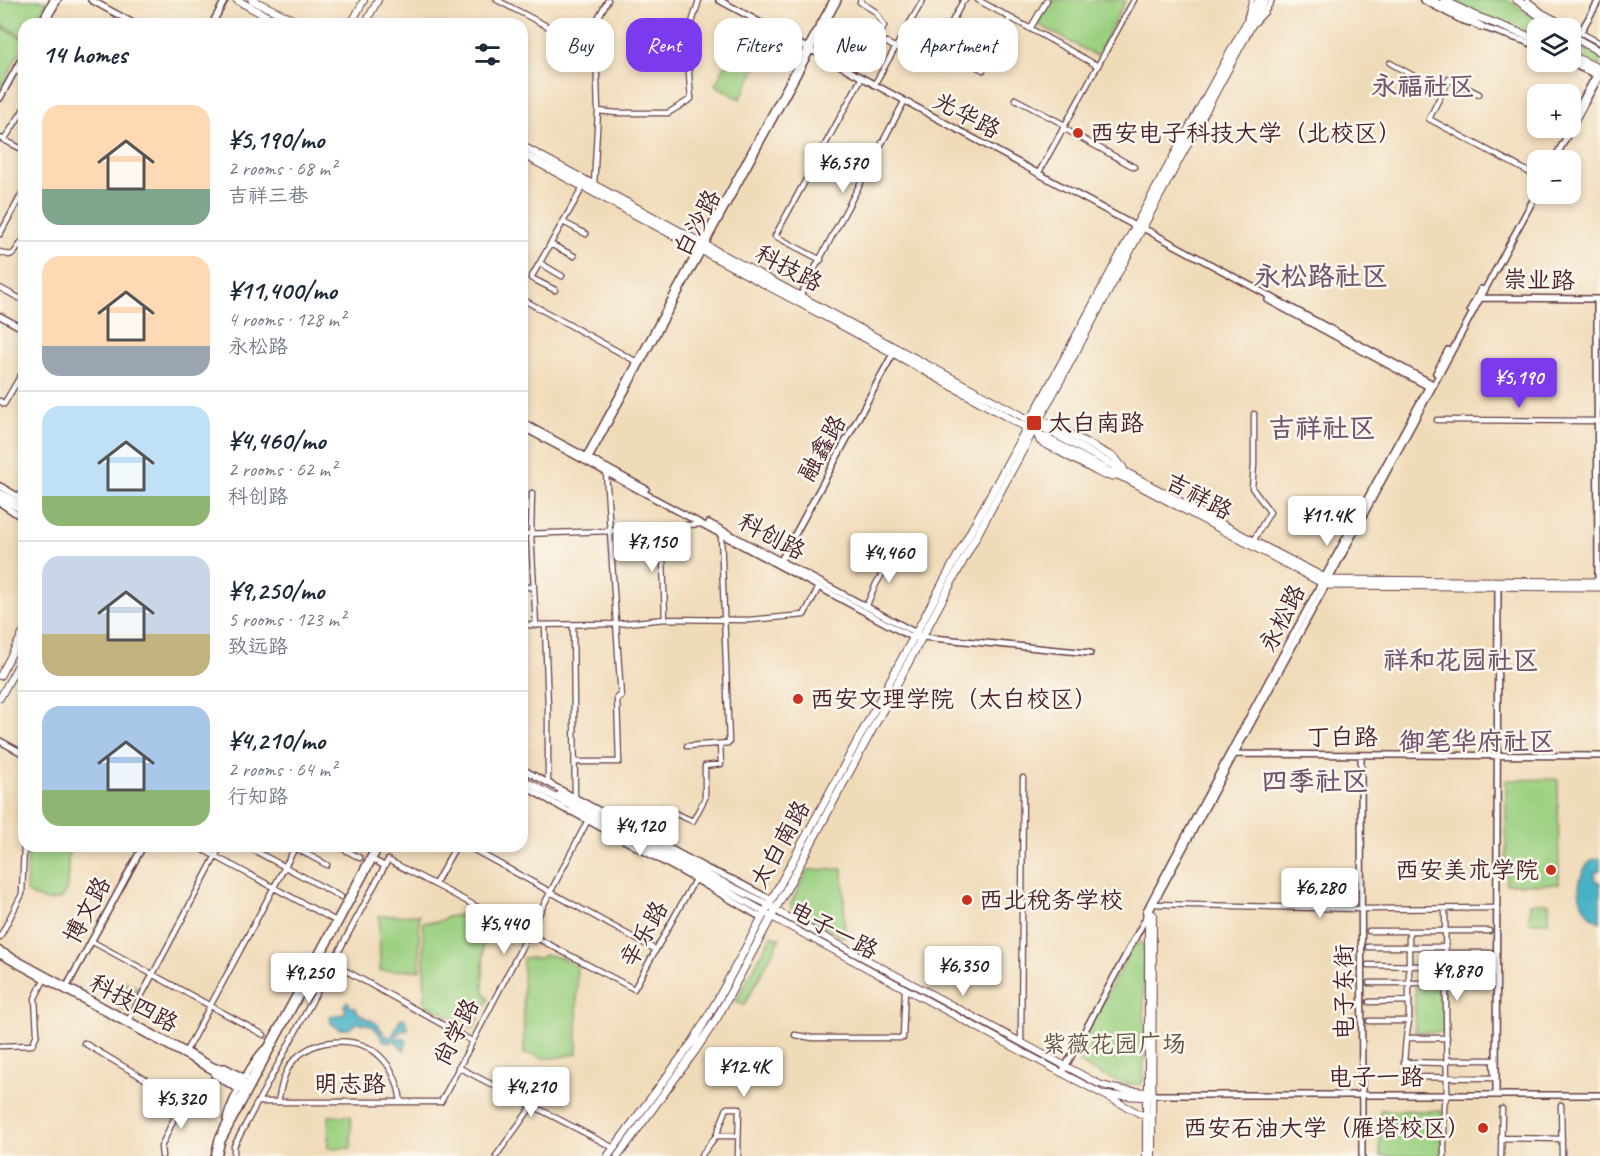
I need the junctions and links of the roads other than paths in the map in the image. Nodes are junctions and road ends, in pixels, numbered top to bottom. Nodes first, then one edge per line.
1 (53, 0) edge
2 (58, 0) edge
3 (91, 0) edge
4 (225, 0) edge
5 (237, 0) edge
6 (252, 0) edge
7 (364, 0) edge
8 (378, 0) edge
9 (497, 0) edge
10 (608, 0) edge
11 (699, 0) edge
12 (718, 0) edge
13 (833, 0) edge
14 (838, 0) edge
15 (861, 0) edge
16 (923, 0) edge
17 (964, 0) edge
18 (978, 0) edge
19 (1047, 0) edge
20 (1134, 0) edge
21 (1272, 0) edge
22 (1423, 0) edge
23 (1431, 0) edge
24 (1444, 0) edge
25 (1599, 0) edge
26 (1521, 1) edge
27 (1259, 2) edge
28 (45, 18) edge
29 (46, 18) edge
30 (124, 18) edge
31 (215, 18) edge
32 (270, 18) edge
33 (290, 18) edge
34 (354, 18) edge
35 (368, 18) edge
36 (597, 18) edge
37 (912, 18) edge
38 (954, 18) edge
39 (1010, 18) edge
40 (1546, 18) edge
41 (1553, 18) edge
42 (1018, 22) edge
43 (546, 26) edge
44 (1248, 26) junction
45 (1482, 27) junction
46 (1030, 29) junction
47 (1581, 31) edge
48 (1581, 34) edge
49 (1527, 38) edge
50 (1581, 40) edge
51 (1527, 42) edge
52 (898, 44) edge
53 (896, 48) junction
54 (1599, 49) edge
55 (809, 50) junction
56 (1581, 62) edge
57 (1390, 63) dead end
58 (1098, 66) junction
59 (1581, 67) edge
60 (597, 72) edge
61 (18, 74) edge
62 (18, 74) edge
63 (1599, 74) edge
64 (861, 78) junction
65 (874, 86) junction
66 (1443, 92) junction
67 (1479, 94) dead end
68 (0, 98) edge
69 (1015, 99) dead end
70 (904, 102) junction
71 (1581, 104) edge
72 (0, 106) edge
73 (598, 111) junction
74 (18, 117) edge
75 (1064, 127) junction
76 (2, 139) edge
77 (18, 147) edge
78 (528, 149) edge
79 (1557, 150) edge
80 (528, 157) edge
81 (1134, 167) dead end
82 (1527, 171) edge
83 (1038, 174) junction
84 (594, 185) junction
85 (583, 187) junction
86 (18, 200) edge
87 (1528, 204) edge
88 (1531, 204) edge
89 (563, 222) junction
90 (1140, 228) junction
91 (0, 232) edge
92 (586, 234) dead end
93 (550, 244) junction
94 (702, 247) junction
95 (18, 251) edge
96 (0, 252) edge
97 (574, 256) dead end
98 (821, 260) junction
99 (540, 263) junction
100 (562, 276) dead end
101 (0, 288) edge
102 (555, 290) dead end
103 (800, 296) junction
104 (18, 297) edge
105 (1479, 298) junction
106 (1599, 299) edge
107 (528, 302) edge
108 (0, 316) edge
109 (18, 326) edge
110 (895, 351) junction
111 (639, 363) junction
112 (18, 380) edge
113 (1431, 386) junction
114 (0, 401) edge
115 (1254, 414) dead end
116 (1437, 420) dead end
117 (1599, 421) edge
118 (1036, 423) junction
119 (528, 427) edge
120 (1033, 431) junction
121 (1599, 454) edge
122 (587, 460) junction
123 (606, 472) junction
124 (1125, 475) junction
125 (0, 486) edge
126 (0, 493) edge
127 (532, 493) dead end
128 (18, 496) edge
129 (0, 498) edge
130 (1599, 498) edge
131 (0, 503) edge
132 (18, 503) edge
133 (18, 508) edge
134 (18, 515) edge
135 (704, 524) junction
136 (662, 527) junction
137 (610, 531) junction
138 (531, 534) junction
139 (721, 534) junction
140 (1254, 541) junction
141 (895, 552) dead end
142 (779, 563) junction
143 (1325, 581) junction
144 (1599, 584) edge
145 (1498, 585) junction
146 (528, 587) edge
147 (533, 587) junction
148 (819, 587) junction
149 (866, 607) junction
150 (665, 619) junction
151 (724, 621) junction
152 (616, 624) junction
153 (573, 625) junction
154 (528, 626) edge
155 (536, 626) junction
156 (545, 626) junction
157 (917, 636) junction
158 (18, 642) edge
159 (1090, 653) dead end
160 (18, 665) edge
161 (0, 676) edge
162 (0, 698) edge
163 (0, 741) edge
164 (720, 744) junction
165 (687, 746) dead end
166 (18, 751) edge
167 (1231, 754) junction
168 (1361, 756) junction
169 (1497, 756) junction
170 (1600, 756) edge
171 (576, 762) junction
172 (528, 772) edge
173 (1023, 778) dead end
174 (528, 780) edge
175 (528, 780) edge
176 (548, 783) junction
177 (528, 788) edge
178 (575, 798) junction
179 (662, 808) dead end
180 (588, 820) junction
181 (24, 852) edge
182 (139, 852) edge
183 (207, 852) edge
184 (217, 852) edge
185 (257, 852) edge
186 (292, 852) edge
187 (303, 852) edge
188 (349, 852) edge
189 (375, 852) edge
190 (376, 852) edge
191 (453, 852) edge
192 (478, 852) edge
193 (215, 856) junction
194 (360, 858) dead end
195 (373, 860) junction
196 (327, 865) dead end
197 (385, 866) junction
198 (285, 867) junction
199 (696, 877) junction
200 (435, 884) junction
201 (274, 887) junction
202 (550, 892) junction
203 (341, 897) dead end
204 (1151, 903) junction
205 (1496, 908) junction
206 (1362, 909) junction
207 (1445, 909) junction
208 (769, 910) junction
209 (1147, 913) junction
210 (338, 921) junction
211 (1369, 931) dead end
212 (1409, 931) junction
213 (1445, 931) junction
214 (1489, 931) dead end
215 (528, 933) junction
216 (0, 938) edge
217 (91, 941) junction
218 (1368, 947) dead end
219 (1410, 947) junction
220 (0, 950) edge
221 (656, 950) junction
222 (1445, 950) junction
223 (1488, 953) dead end
224 (0, 955) edge
225 (332, 963) junction
226 (1368, 965) dead end
227 (1409, 966) junction
228 (1446, 966) junction
229 (1489, 967) dead end
230 (153, 975) junction
231 (44, 980) junction
232 (1369, 983) dead end
233 (1409, 983) junction
234 (1446, 985) junction
235 (1489, 986) dead end
236 (905, 988) junction
237 (65, 989) junction
238 (1409, 1001) junction
239 (1369, 1002) dead end
240 (210, 1006) junction
241 (128, 1021) junction
242 (1369, 1021) dead end
243 (1409, 1021) junction
244 (264, 1035) dead end
245 (795, 1035) dead end
246 (1406, 1038) junction
247 (1447, 1038) junction
248 (472, 1041) junction
249 (1022, 1042) junction
250 (84, 1043) dead end
251 (0, 1046) edge
252 (186, 1051) junction
253 (1404, 1062) junction
254 (1447, 1062) junction
255 (1066, 1066) junction
256 (458, 1067) junction
257 (212, 1068) junction
258 (1062, 1073) junction
259 (1447, 1077) junction
260 (245, 1086) junction
261 (214, 1089) dead end
262 (1102, 1094) junction
263 (1149, 1094) junction
264 (1496, 1094) junction
265 (1362, 1095) junction
266 (1448, 1095) junction
267 (1600, 1095) edge
268 (182, 1101) junction
269 (258, 1102) junction
270 (278, 1102) junction
271 (401, 1102) junction
272 (441, 1102) joint
273 (1561, 1105) dead end
274 (532, 1106) junction
275 (1502, 1109) dead end
276 (1149, 1118) junction
277 (716, 1136) junction
278 (738, 1136) junction
279 (1501, 1138) junction
280 (1562, 1139) junction
281 (614, 1148) junction
282 (162, 1156) edge
283 (216, 1156) edge
284 (234, 1156) edge
285 (496, 1156) edge
286 (608, 1156) edge
287 (618, 1156) edge
288 (701, 1156) edge
289 (738, 1156) edge
290 (1146, 1156) edge
291 (1152, 1156) edge
292 (1362, 1156) edge
293 (1444, 1156) edge
294 (1501, 1156) edge
295 (1562, 1156) edge

1 - 28 street
2 - 29 street
3 - 30 street
4 - 31 street
5 - 32 main road
6 - 33 main road
7 - 34 main road
8 - 35 main road
9 - 43 street
10 - 36 street
11 - 73 street
12 - 55 street, 光华路
13 - 55 street, 白沙路
14 - 55 street, 白沙路
15 - 53 street
16 - 37 street
17 - 38 street
18 - 39 street
19 - 46 street
20 - 58 street
21 - 44 street
22 - 45 street
23 - 45 main road
24 - 49 main road
25 - 47 street
26 - 40 main road
26 - 41 street
27 - 44 main road, 太白南路
42 - 46 street
44 - 90 main road, 太白南路
45 - 51 street
46 - 58 street
48 - 54 street
50 - 54 main road
52 - 53 street
53 - 65 street
55 - 64 street, 光华路
55 - 94 street, 白沙路
56 - 63 main road
57 - 66 street
58 - 75 street
59 - 63 street
60 - 73 street
61 - 68 street
62 - 72 street
63 - 71 street
63 - 79 street
64 - 65 street, 光华路
64 - 98 street
65 - 70 street, 光华路
66 - 67 street
66 - 82 street
69 - 75 street
70 - 83 street, 光华路
70 - 98 street
73 - 84 street
74 - 76 street
75 - 81 street
75 - 83 street
76 - 77 street
78 - 84 main road, 科技路
80 - 85 main road, 科技路
83 - 90 street, 光华路
84 - 94 main road, 科技路
85 - 89 street
85 - 94 main road, 科技路
86 - 91 street
87 - 105 street, 永松路
88 - 105 street, 永松路
89 - 92 street
89 - 93 street
90 - 113 street, 光华路
90 - 118 main road, 太白南路
93 - 97 street
93 - 99 street
94 - 103 main road, 科技路
94 - 110 main road, 科技路
94 - 111 street, 白沙路
95 - 96 street
98 - 103 street
99 - 100 street
99 - 102 street
101 - 104 street
103 - 110 main road, 科技路
105 - 106 street, 崇业路
105 - 113 street, 永松路
106 - 117 street
107 - 111 street
108 - 109 street
110 - 118 main road, 科技路
110 - 120 main road, 科技路
110 - 142 street, 融鑫路
111 - 122 street, 白沙路
112 - 114 street
113 - 143 street, 永松路
115 - 140 street
116 - 117 street
117 - 121 street
118 - 120 main road, 太白南路
118 - 124 main road, 吉祥路
119 - 122 street, 科创路
120 - 124 main road, 吉祥路
120 - 157 main road, 太白南路
121 - 130 street
122 - 123 street, 科创路
122 - 142 street, 科创路
123 - 135 street, 科创路
123 - 137 street
124 - 140 main road, 吉祥路
124 - 143 main road, 吉祥路
125 - 128 street
126 - 132 main road
127 - 138 street
129 - 133 main road
130 - 144 street
131 - 134 street
135 - 136 street
135 - 139 street, 科创路
136 - 137 street
136 - 150 street
137 - 138 street
137 - 152 street
138 - 147 street
139 - 142 street, 科创路
139 - 151 street
140 - 143 main road, 吉祥路
141 - 149 street
142 - 148 street, 科创路
142 - 149 street, 科创路
143 - 145 main road, 吉祥路
143 - 167 street, 永松路
144 - 145 main road, 吉祥路
145 - 169 street
146 - 147 street
147 - 155 street
148 - 151 street
148 - 157 street, 科创路
149 - 157 street, 科创路
150 - 151 street
150 - 152 street
151 - 164 street
152 - 153 street
152 - 171 street
153 - 156 street
153 - 171 street
154 - 155 street
155 - 156 street
156 - 176 street
157 - 159 street
157 - 208 main road, 太白南路
158 - 161 main road
160 - 162 main road
163 - 166 street
164 - 165 street
164 - 179 street
167 - 168 street, 丁白路
167 - 204 street, 永松路
168 - 169 street, 丁白路
168 - 206 street, 电子东街
169 - 170 street, 丁白路
169 - 205 street
171 - 178 street
172 - 176 street
173 - 249 street
174 - 208 main road
175 - 199 main road
176 - 178 street
177 - 180 street
178 - 208 street
180 - 199 street
180 - 202 street, 尚学路
181 - 216 street
182 - 217 street, 博文路
183 - 193 street
184 - 193 street
185 - 198 street
186 - 198 street
187 - 196 street
188 - 194 street
189 - 210 street
190 - 195 street
191 - 200 street
192 - 202 street
193 - 201 street
193 - 230 street
195 - 197 street
195 - 210 street
197 - 200 street, 辛乐路
197 - 225 street
198 - 201 street
198 - 203 street
199 - 208 main road
199 - 221 street, 辛乐路
200 - 215 street, 辛乐路
201 - 210 street
201 - 240 street
202 - 215 street, 尚学路
202 - 221 street
204 - 206 street
204 - 209 street, 永松路
205 - 207 street
205 - 264 street
206 - 207 street
206 - 265 street, 电子东街
207 - 213 street
208 - 236 main road, 电子一路
208 - 249 main road, 电子一路
208 - 281 main road, 太白南路
208 - 287 main road, 太白南路
209 - 255 street, 永松路
209 - 263 main road
210 - 260 street
210 - 260 street
211 - 212 street
212 - 213 street
212 - 219 street
213 - 214 street
213 - 222 street
215 - 221 street, 辛乐路
215 - 248 street, 尚学路
217 - 230 street
217 - 237 street, 博文路
218 - 219 street
219 - 222 street
219 - 227 street
220 - 237 street, 科技四路
222 - 223 street
222 - 228 street
224 - 231 street, 科技四路
225 - 248 street
225 - 269 street
226 - 227 street
227 - 228 street
227 - 233 street
228 - 229 street
228 - 234 street
230 - 240 street
230 - 241 street
231 - 237 street, 科技四路
231 - 251 street
232 - 233 street
233 - 234 street
233 - 238 street
234 - 235 street
234 - 247 street
236 - 245 street
236 - 258 main road, 电子一路
237 - 241 street, 科技四路
237 - 257 street, 科技四路
238 - 239 street
238 - 243 street
240 - 244 street
240 - 252 street
241 - 252 street, 科技四路
242 - 243 street
243 - 246 street
246 - 247 street
246 - 253 street
247 - 254 street
248 - 256 street, 尚学路
249 - 255 main road, 电子一路
250 - 268 street
252 - 257 street, 科技四路
253 - 254 street
253 - 259 street
254 - 259 street
254 - 259 street
255 - 258 street, 永松路
255 - 263 main road, 电子一路
256 - 272 street, 尚学路
256 - 274 street
257 - 260 street, 科技四路
258 - 262 main road, 电子一路
259 - 266 street
260 - 283 street
260 - 283 street
261 - 268 street
262 - 263 main road, 电子一路
262 - 276 main road, 电子一路
263 - 265 street, 电子一路
263 - 276 main road
264 - 266 street, 电子一路
264 - 267 street, 电子一路
265 - 266 street, 电子一路
265 - 292 street, 电子东街
266 - 293 street
268 - 282 street
269 - 270 street, 明志路
269 - 284 street
270 - 271 street, 明志路
270 - 271 street
271 - 272 street, 明志路
273 - 280 street
274 - 281 street
274 - 285 street
275 - 279 street
276 - 290 main road
276 - 291 main road
277 - 278 street
277 - 278 street
277 - 288 street
278 - 289 street
279 - 280 street
279 - 294 street
280 - 295 street
281 - 286 main road, 太白南路

